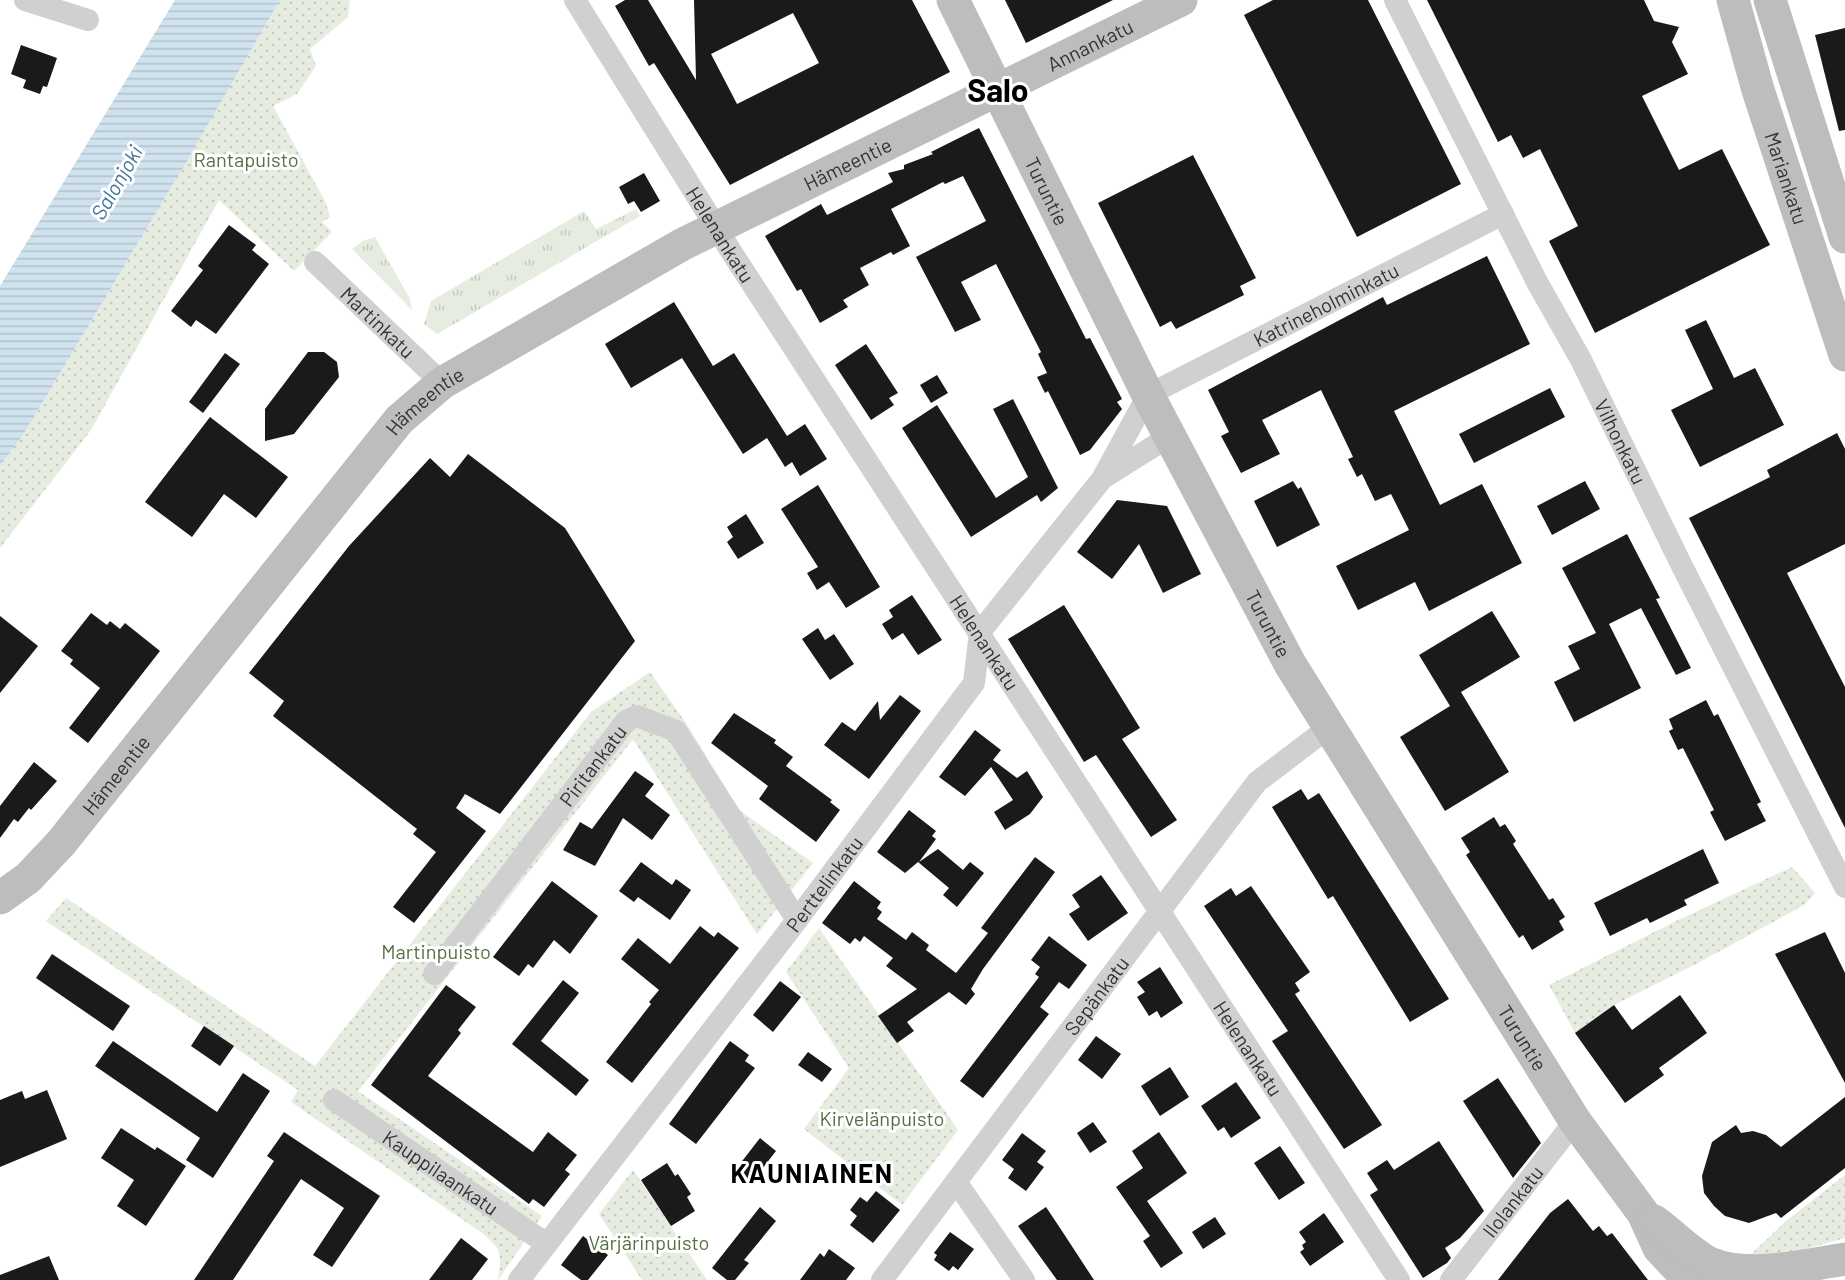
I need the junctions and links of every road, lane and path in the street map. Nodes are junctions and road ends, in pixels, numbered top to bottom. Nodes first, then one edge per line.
1 (25, 0) edge
2 (575, 0) edge
3 (953, 0) edge
4 (1181, 0) edge
5 (1395, 0) edge
6 (1733, 0) edge
7 (1770, 0) edge
8 (88, 20) dead end
9 (998, 90) junction
10 (1503, 214) junction
11 (716, 228) junction
12 (1845, 237) edge
13 (315, 262) dead end
14 (1845, 355) edge
15 (442, 382) junction
16 (1148, 395) junction
17 (1170, 436) junction
18 (1102, 479) junction
19 (980, 632) junction
20 (1328, 728) junction
21 (1845, 887) edge
22 (0, 898) edge
23 (1159, 909) junction
24 (797, 920) junction
25 (434, 974) dead end
26 (334, 1100) dead end
27 (1575, 1121) junction
28 (957, 1183) junction
29 (1642, 1213) junction
30 (547, 1244) junction
31 (1845, 1259) edge
32 (519, 1280) edge
33 (882, 1280) edge
34 (1024, 1280) edge
35 (1399, 1280) edge
36 (1451, 1280) edge
37 (1689, 1280) edge

1 - 8 street
2 - 11 street, Helenankatu
3 - 9 main road, Turuntie
4 - 9 main road, Annankatu
5 - 10 street, Vilhonkatu
6 - 14 main road, Mariankatu
7 - 12 main road, Mariankatu
9 - 11 main road, Hämeentie
9 - 16 main road, Turuntie
10 - 16 street, Katrineholminkatu
10 - 21 street, Vilhonkatu
11 - 15 main road, Hämeentie
11 - 19 street, Helenankatu
13 - 15 street, Martinkatu
15 - 22 main road, Hämeentie
16 - 17 main road, Turuntie
16 - 18 street
17 - 18 street
17 - 20 main road, Turuntie
18 - 19 street
19 - 23 street, Helenankatu
19 - 24 street, Perttelinkatu
20 - 23 street, Sepänkatu
20 - 27 main road, Turuntie
23 - 28 street, Sepänkatu
23 - 35 street, Helenankatu
24 - 25 street, Piritankatu
24 - 30 street, Perttelinkatu
26 - 30 street, Kauppilaankatu
27 - 29 main road, Turuntie
27 - 36 street, Ilolankatu
28 - 33 street, Sepänkatu
28 - 34 street
29 - 31 main road, Turuntie
29 - 37 main road, Turuntie
30 - 32 street, Perttelinkatu

